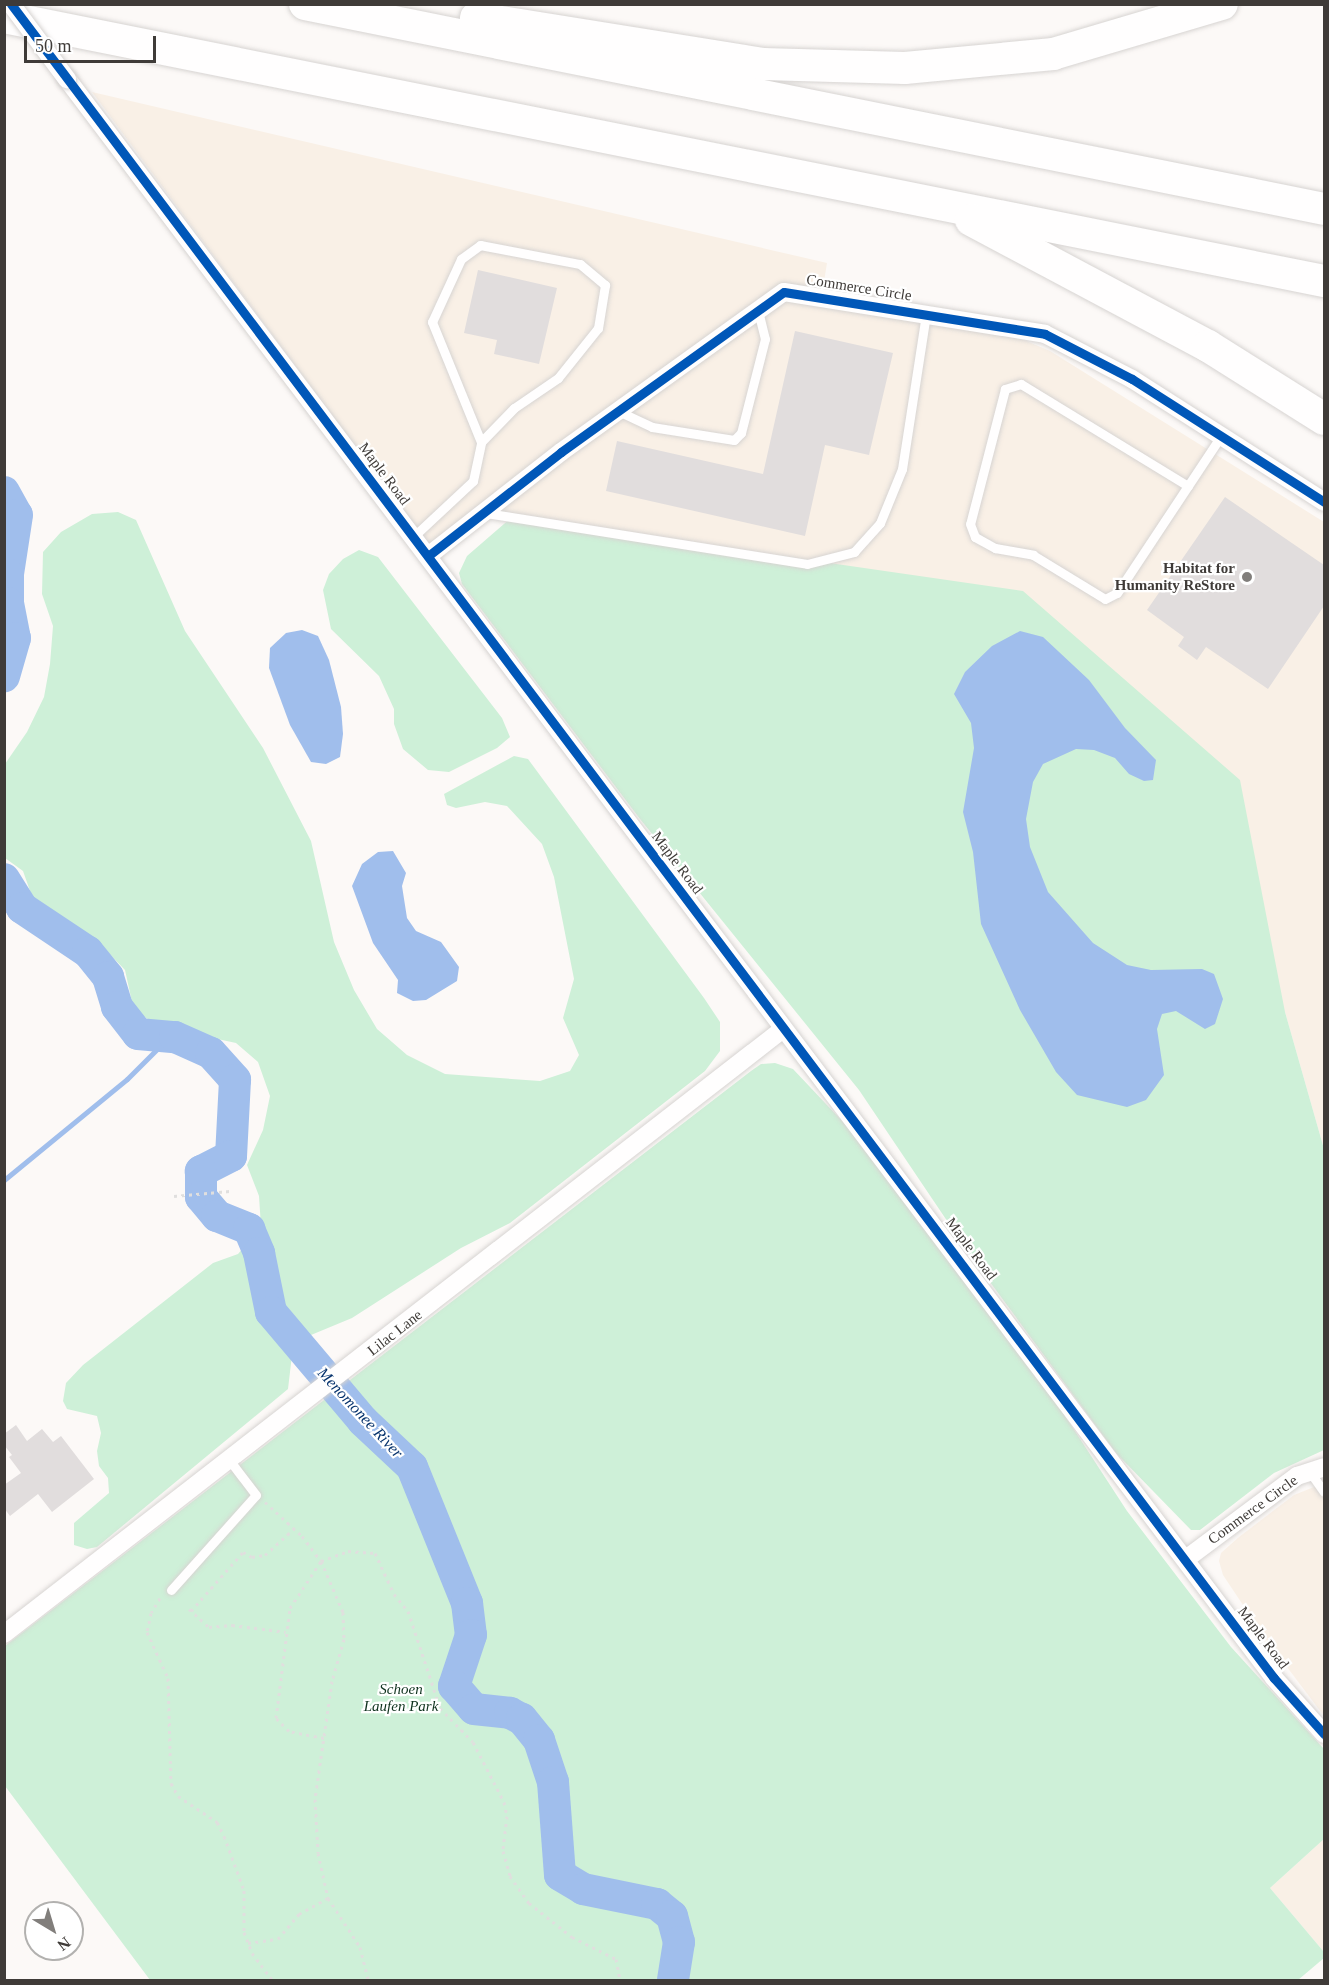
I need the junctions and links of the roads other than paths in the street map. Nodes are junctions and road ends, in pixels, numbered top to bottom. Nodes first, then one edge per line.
1 (11, 4) edge
2 (305, 4) edge
3 (389, 4) edge
4 (1222, 4) edge
5 (4, 16) edge
6 (941, 204) junction
7 (1324, 209) edge
8 (1324, 281) edge
9 (758, 310) junction
10 (926, 314) junction
11 (618, 411) junction
12 (1324, 419) edge
13 (1221, 436) junction
14 (481, 442) junction
15 (1188, 486) junction
16 (1324, 502) edge
17 (483, 513) junction
18 (413, 537) junction
19 (428, 556) junction
20 (783, 1029) junction
21 (230, 1461) junction
22 (1317, 1470) edge
23 (1324, 1492) edge
24 (1186, 1559) junction
25 (171, 1590) dead end
26 (4, 1634) edge
27 (1324, 1734) edge

1 - 18 street, Maple Road, bridge
2 - 7 highway
3 - 4 highway
5 - 6 highway
6 - 8 highway
6 - 12 highway
9 - 10 street, Commerce Circle
9 - 11 street, Commerce Circle
9 - 11 lane
10 - 13 street, Commerce Circle
10 - 17 lane
11 - 17 street, Commerce Circle
13 - 15 lane
13 - 16 street, Commerce Circle
14 - 14 lane
14 - 18 lane
15 - 15 lane
17 - 19 street, Commerce Circle
18 - 19 street, Maple Road
19 - 20 street, Maple Road
20 - 21 street, Lilac Lane
20 - 24 street, Maple Road
21 - 25 lane
21 - 26 street, Lilac Lane
22 - 23 lane
22 - 24 street, Commerce Circle
24 - 27 street, Maple Road

